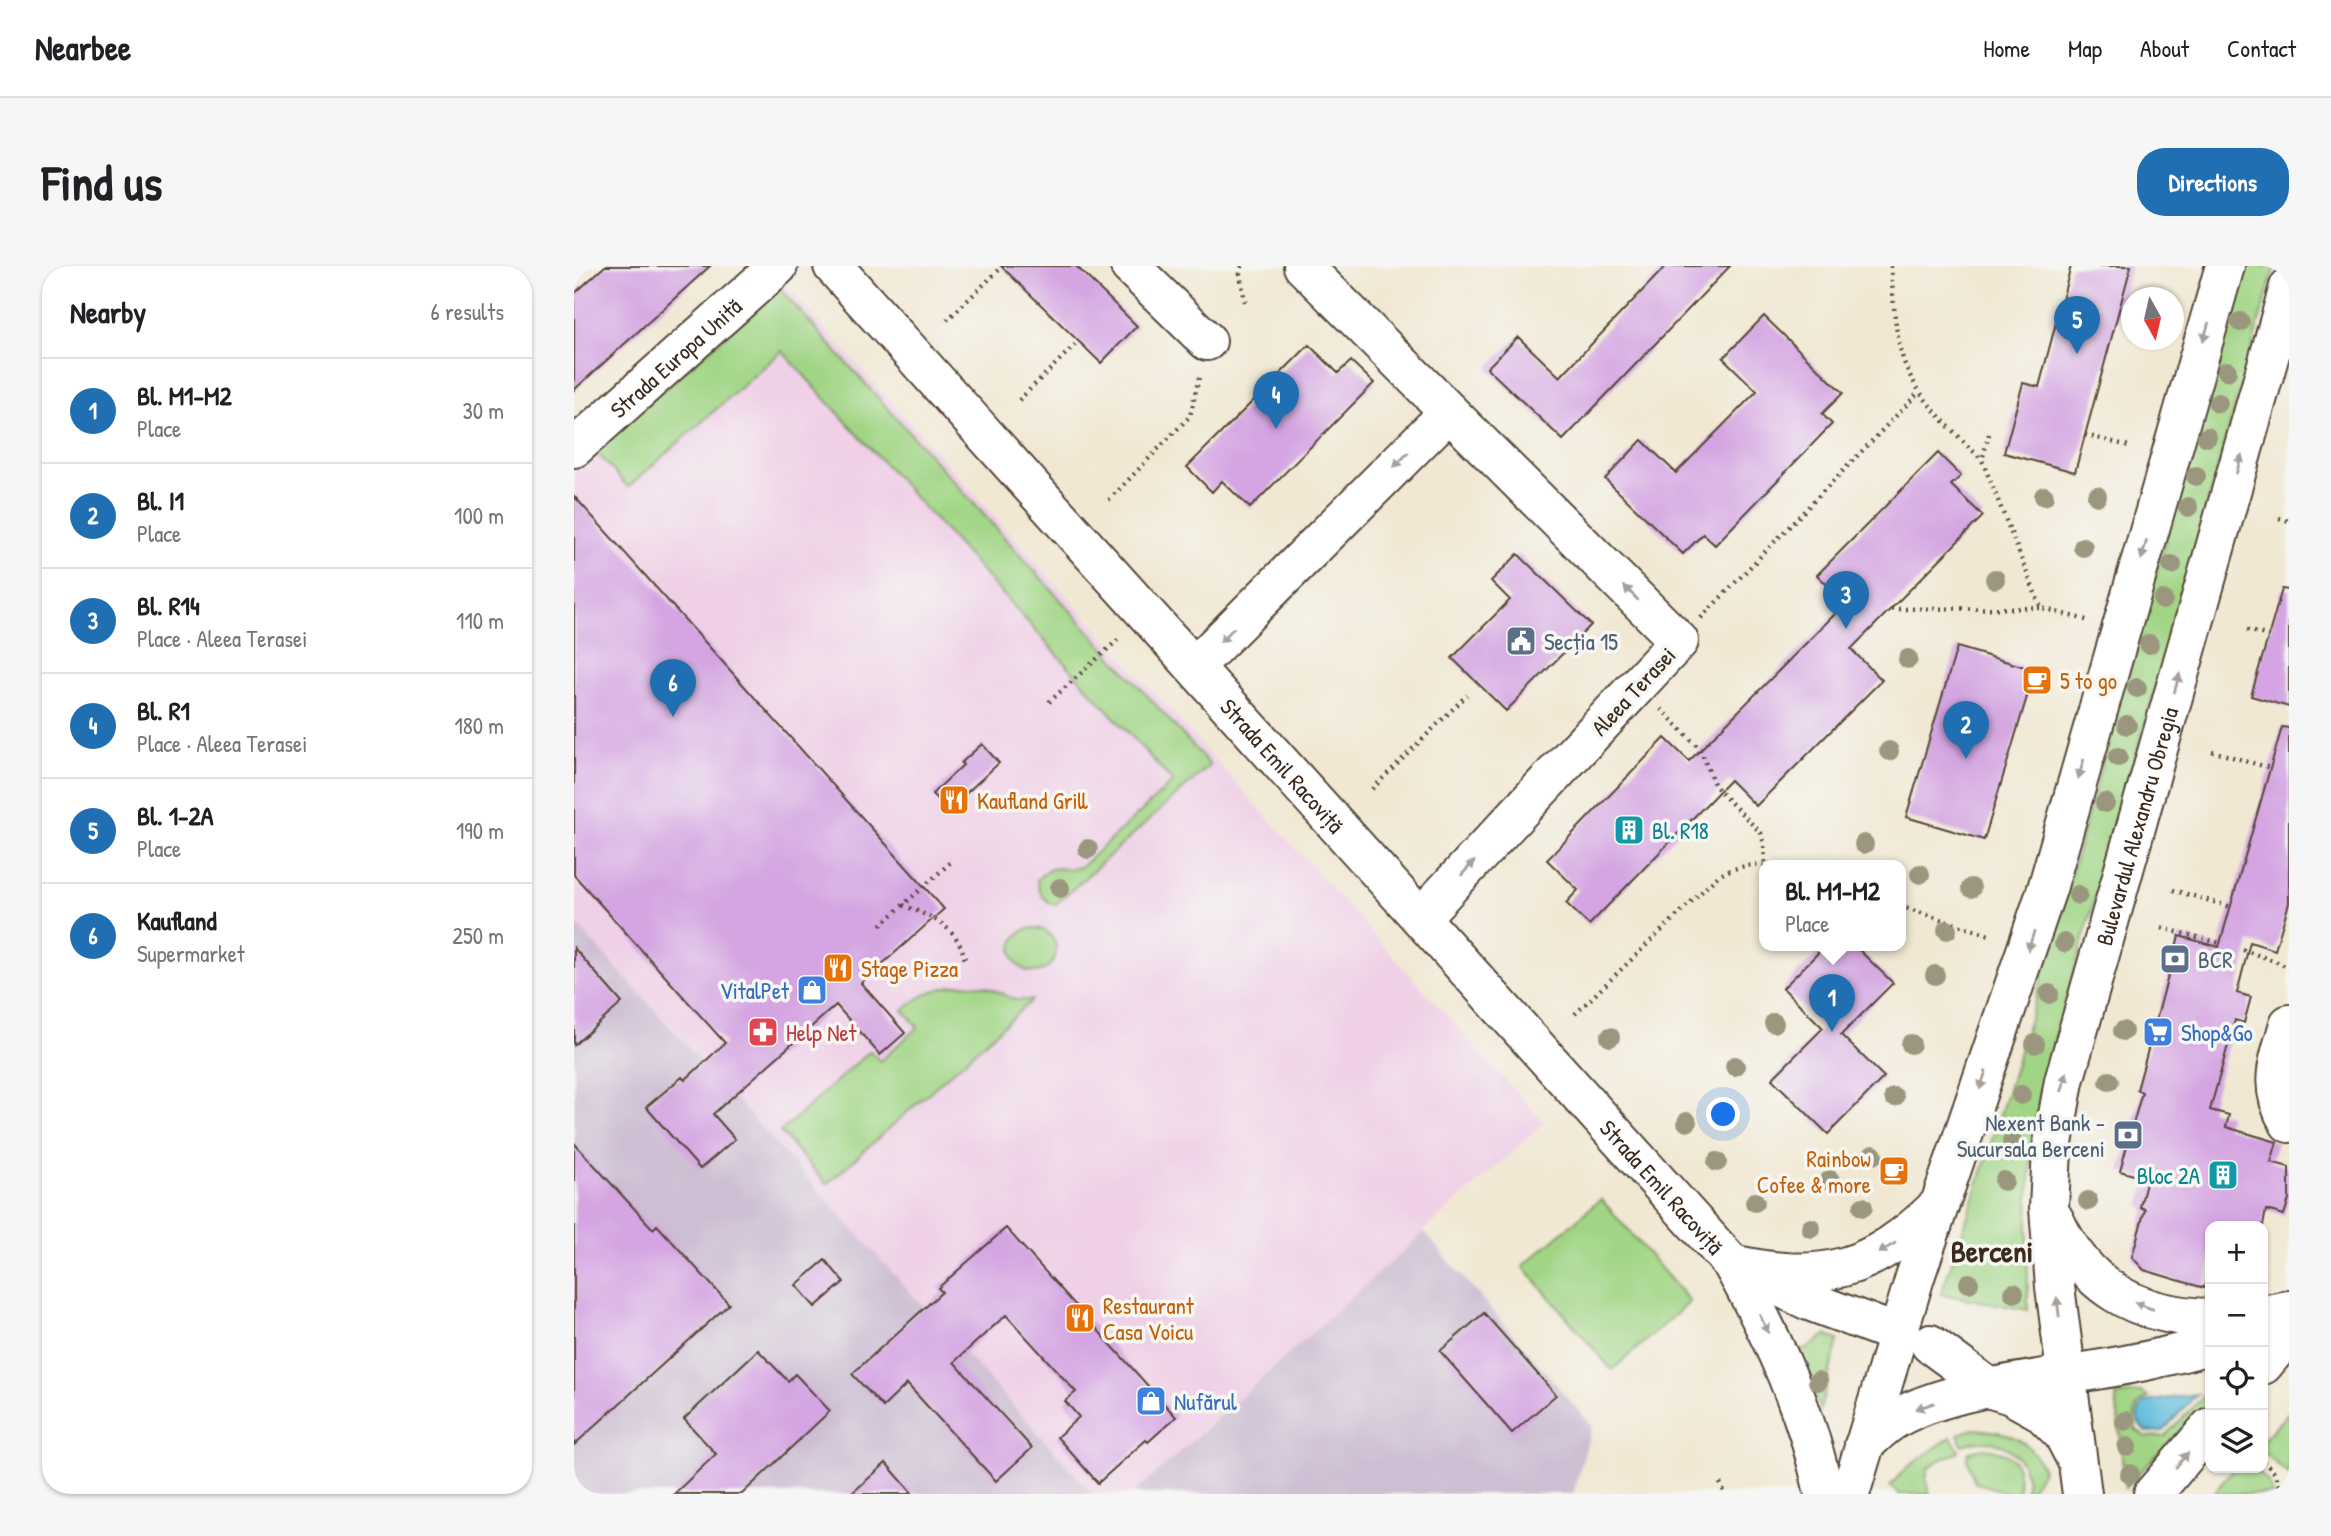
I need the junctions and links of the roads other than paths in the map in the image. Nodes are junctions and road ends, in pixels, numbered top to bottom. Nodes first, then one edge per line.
1 (778, 266) edge
2 (833, 266) edge
3 (1130, 266) edge
4 (1303, 266) edge
5 (2225, 266) edge
6 (2289, 287) edge
7 (1208, 341) road end
8 (1449, 412) junction
9 (574, 448) edge
10 (1195, 666) junction
11 (1421, 917) junction
12 (2289, 1024) edge
13 (2289, 1124) edge
14 (1939, 1205) junction
15 (2049, 1208) junction
16 (1732, 1264) junction
17 (2289, 1310) edge
18 (2268, 1314) edge
19 (2289, 1316) edge
20 (2205, 1318) edge
21 (2268, 1324) edge
22 (2289, 1334) edge
23 (1914, 1339) junction
24 (2205, 1346) edge
25 (2268, 1359) edge
26 (2067, 1375) junction
27 (1992, 1389) junction
28 (2205, 1433) edge
29 (1864, 1445) junction
30 (2080, 1480) edge
31 (1824, 1494) edge
32 (1850, 1494) edge
33 (2153, 1494) edge

1 - 9 main road, Strada Europa Unită
2 - 10 main road, Strada Emil Racoviță
3 - 7 main road
4 - 8 main road, Aleea Terasei
5 -> 14 main road
15 -> 6 main road, Bulevardul Alexandru Obregia
8 -> 10 main road
11 -> 8 main road, Aleea Terasei
10 - 11 main road, Strada Emil Racoviță
11 - 16 main road, Strada Emil Racoviță
12 - 13 main road
14 -> 16 main road
14 - 23 main road
20 -> 15 main road
26 -> 15 main road, Bulevardul Alexandru Obregia
16 - 23 main road, Strada Emil Racoviță
16 -> 31 main road, Strada Emil Racoviță
17 - 18 main road
19 - 21 main road
22 - 25 main road
23 - 26 main road
23 - 27 main road
23 - 29 main road
24 - 26 main road
26 - 27 main road
26 - 30 main road, Bulevardul Alexandru Obregia
27 -> 29 main road
27 - 30 main road
33 -> 28 main road
29 - 32 main road

